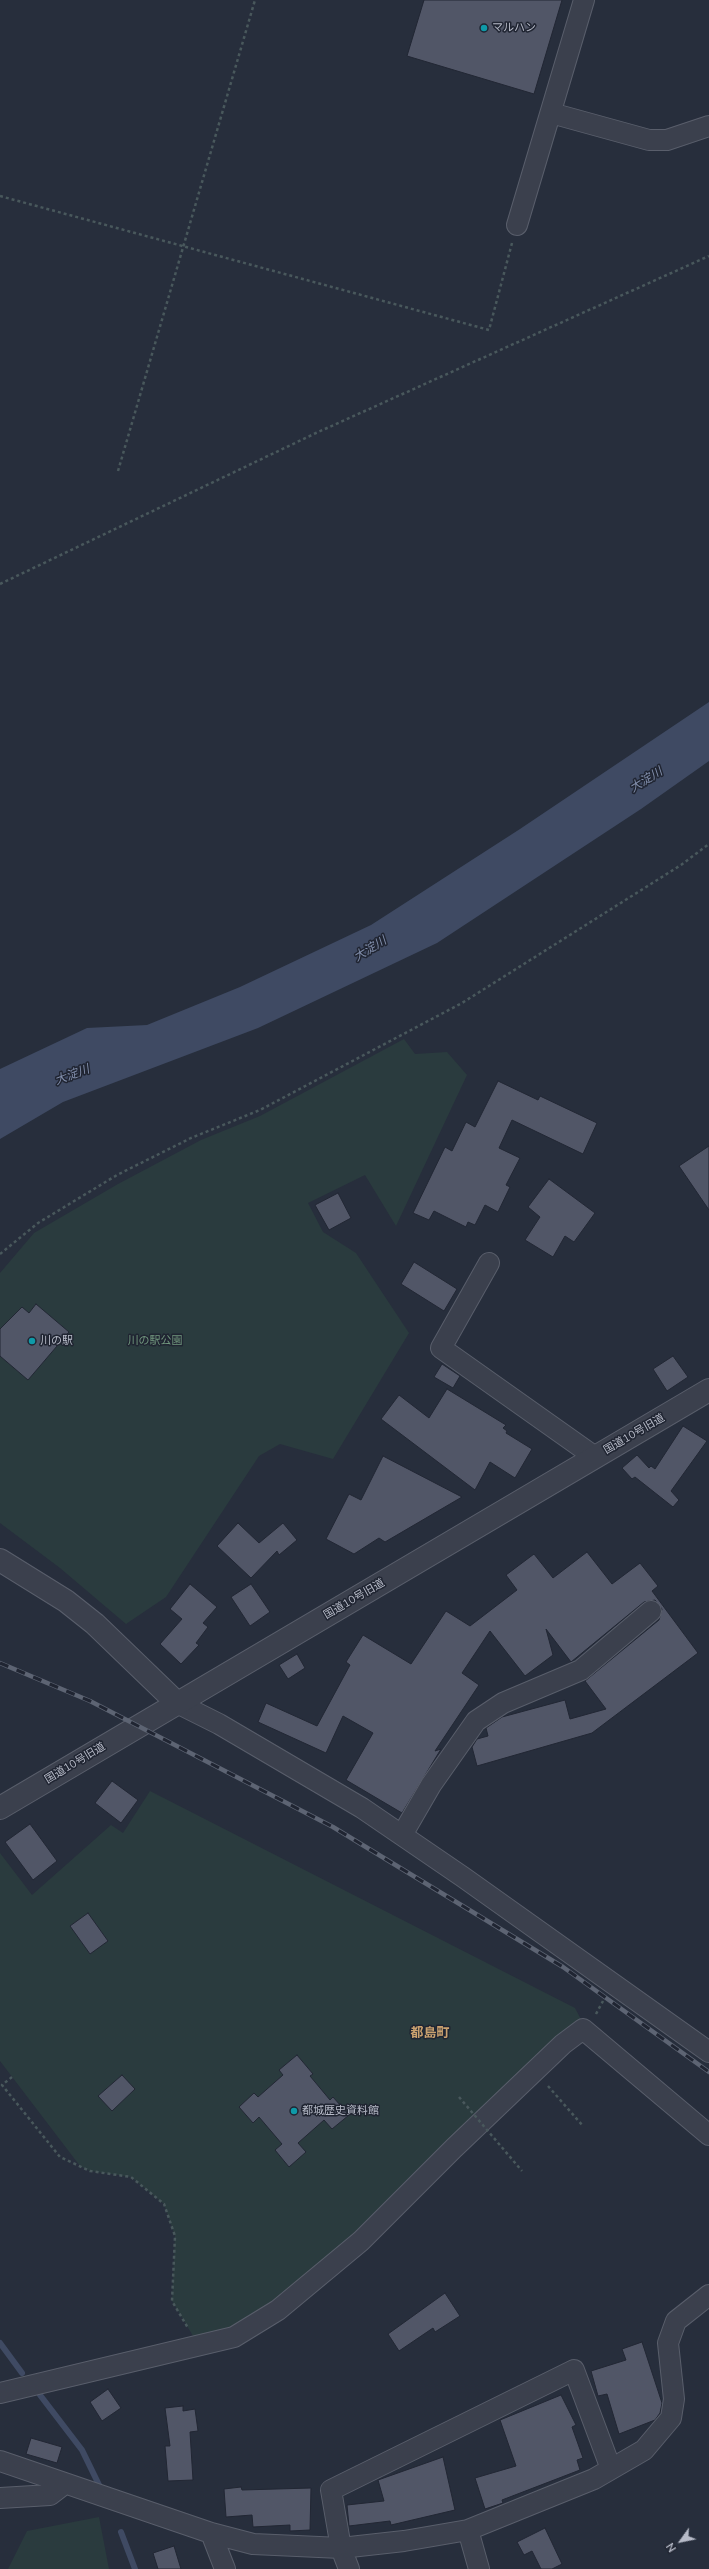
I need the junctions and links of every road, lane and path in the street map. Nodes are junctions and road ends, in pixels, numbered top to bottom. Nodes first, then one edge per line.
1 (255, 0) edge
2 (584, 0) edge
3 (551, 114) junction
4 (709, 126) edge
5 (0, 196) edge
6 (517, 225) joint
7 (183, 247) junction
8 (709, 256) edge
9 (118, 472) dead end
10 (0, 584) edge
11 (709, 844) edge
12 (0, 1254) edge
13 (489, 1263) dead end
14 (709, 1390) edge
15 (595, 1457) junction
16 (0, 1560) edge
17 (651, 1611) dead end
18 (177, 1703) junction
19 (0, 1808) edge
20 (402, 1835) junction
21 (612, 1983) junction
22 (586, 2030) junction
23 (709, 2052) edge
24 (535, 2071) junction
25 (12, 2077) dead end
26 (459, 2097) dead end
27 (583, 2126) dead end
28 (709, 2135) edge
29 (522, 2171) dead end
30 (709, 2295) edge
31 (199, 2346) junction
32 (0, 2393) edge
33 (0, 2461) edge
34 (611, 2469) junction
35 (63, 2484) junction
36 (0, 2498) edge
37 (468, 2530) junction
38 (211, 2533) junction
39 (341, 2548) junction
40 (224, 2569) edge
41 (349, 2569) edge
42 (479, 2569) edge

1 - 7 path
2 - 3 street
3 - 4 street
3 - 6 street
5 - 7 path
6 - 7 path
7 - 9 path
8 - 10 path
11 - 12 path
13 - 15 street
14 - 15 street, 国道10号旧道
15 - 18 street, 国道10号旧道
16 - 18 street
17 - 20 street
18 - 19 street, 国道10号旧道
18 - 20 street
20 - 21 street
21 - 22 path
21 - 23 street
22 - 24 street
22 - 28 street
24 - 27 path
24 - 31 street
25 - 31 path
26 - 29 path, bridge
30 - 34 street
31 - 32 street
33 - 35 street
34 - 37 street
34 - 39 street
35 - 36 street
35 - 38 street
37 - 39 street
37 - 42 street
38 - 39 street
38 - 40 street
39 - 41 street

